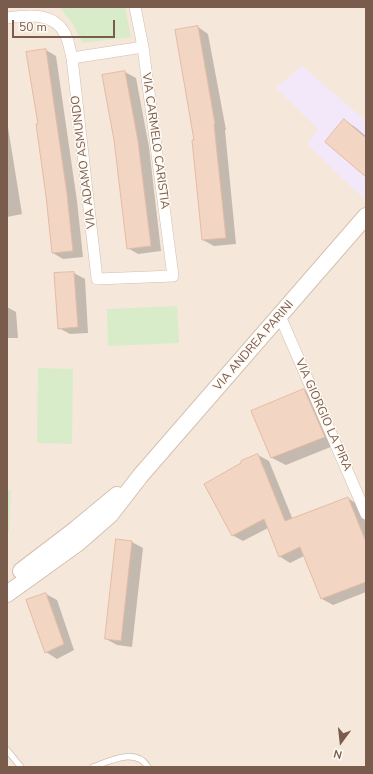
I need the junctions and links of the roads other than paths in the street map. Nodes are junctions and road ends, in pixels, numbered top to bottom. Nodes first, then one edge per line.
1 (135, 7) edge
2 (7, 18) edge
3 (143, 47) junction
4 (72, 58) junction
5 (366, 216) edge
6 (174, 276) joint
7 (280, 316) junction
8 (142, 475) junction
9 (366, 514) edge
10 (7, 581) edge
11 (7, 594) edge
12 (7, 750) edge
13 (21, 767) edge
14 (93, 767) edge
15 (148, 767) edge

1 - 3 street, VIA CARMELO CARISTIA
2 - 4 street, VIA ADAMO ASMUNDO
3 - 4 street
3 - 6 street, VIA CARMELO CARISTIA
4 - 6 street, VIA ADAMO ASMUNDO
5 - 7 main road, VIA ANDREA PARINI
7 - 8 main road, VIA ANDREA PARINI
7 - 9 street, VIA GIORGIO LA PIRA
8 - 10 main road
8 - 11 main road
12 - 13 lane
14 - 15 lane

